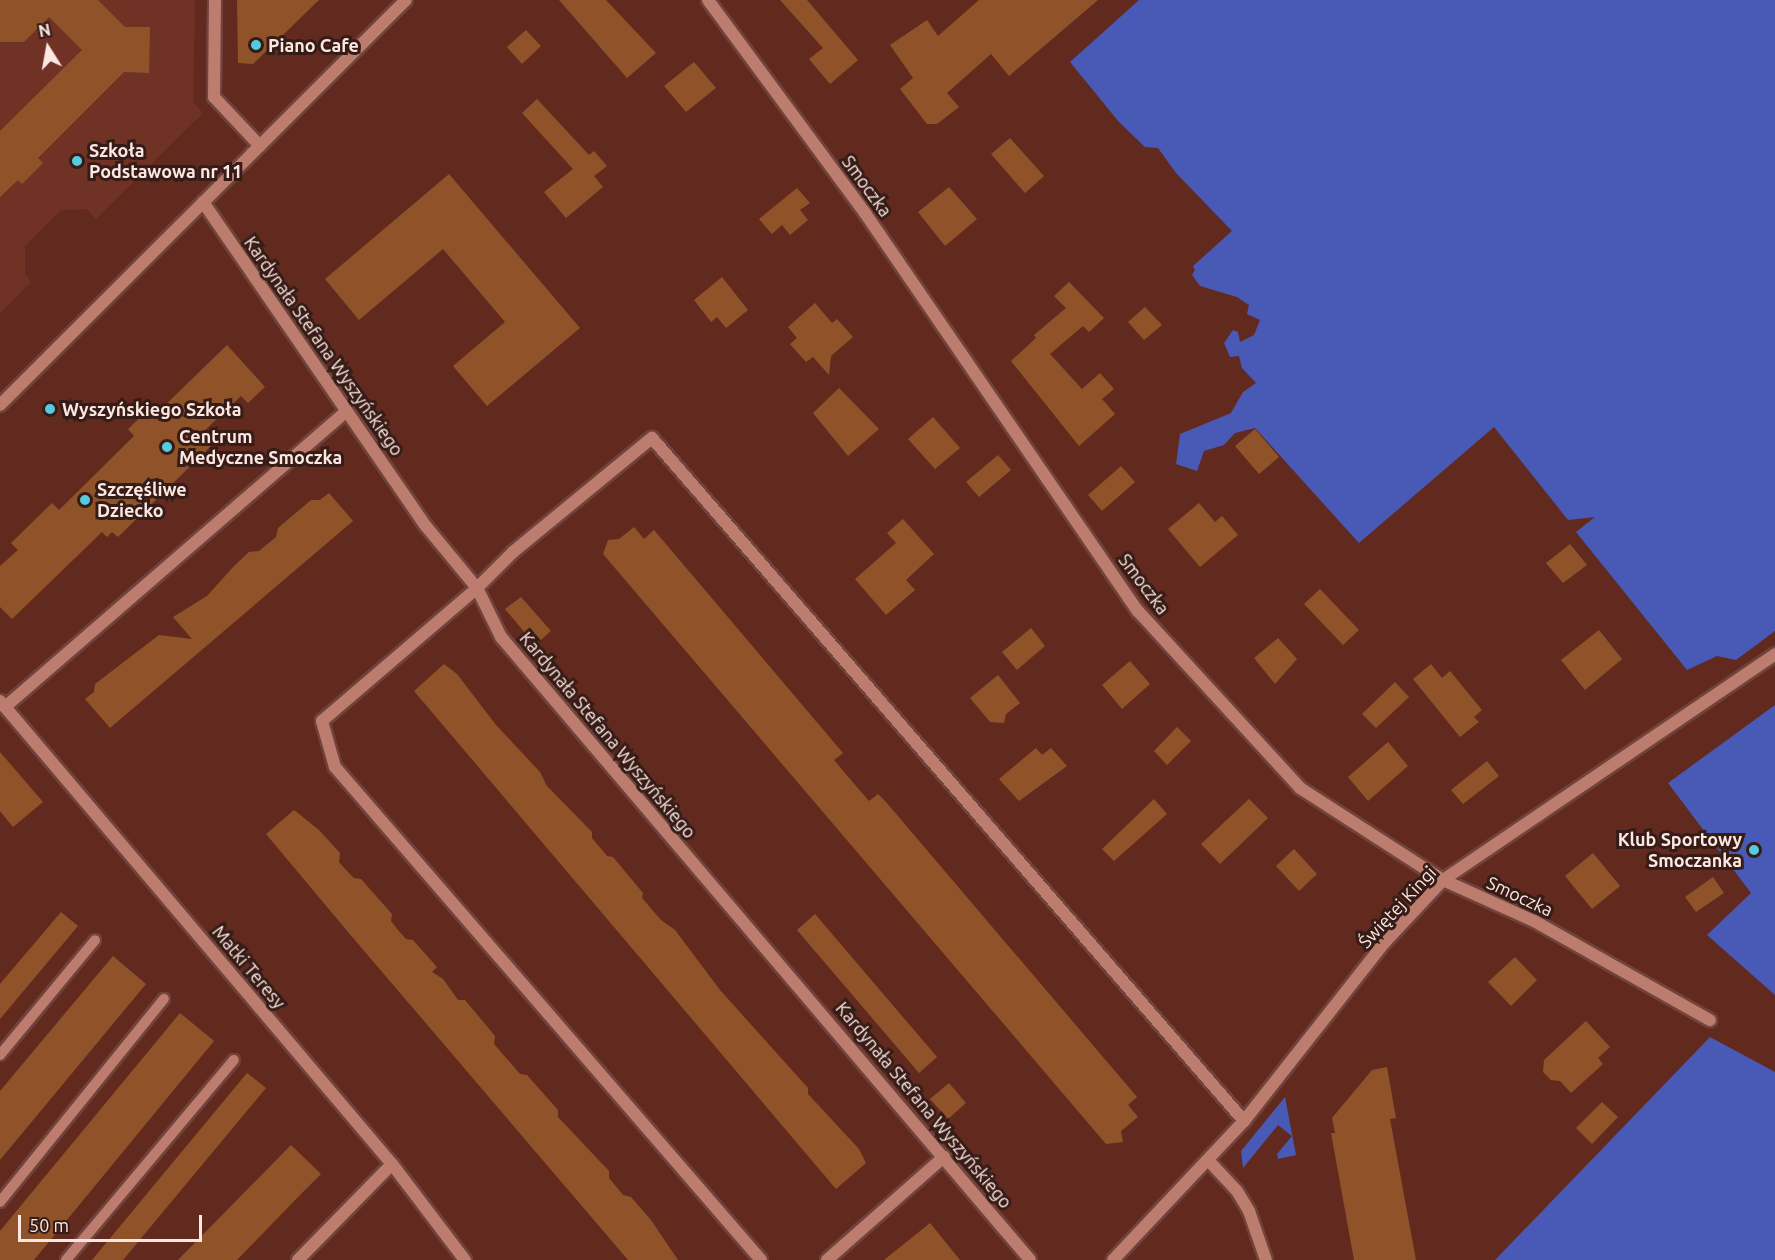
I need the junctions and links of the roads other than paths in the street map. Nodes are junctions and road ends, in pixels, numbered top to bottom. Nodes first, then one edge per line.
1 (215, 0) edge
2 (405, 0) edge
3 (708, 0) edge
4 (260, 146) junction
5 (203, 202) junction
6 (0, 405) edge
7 (347, 411) junction
8 (477, 588) junction
9 (1775, 654) edge
10 (3, 704) edge
11 (1443, 880) junction
12 (95, 940) dead end
13 (164, 999) dead end
14 (1710, 1020) dead end
15 (0, 1055) edge
16 (234, 1060) dead end
17 (1244, 1121) junction
18 (944, 1156) junction
19 (1209, 1161) junction
20 (392, 1164) junction
21 (0, 1202) edge
22 (66, 1260) edge
23 (298, 1260) edge
24 (465, 1260) edge
25 (761, 1260) edge
26 (827, 1260) edge
27 (1030, 1260) edge
28 (1113, 1260) edge
29 (1266, 1260) edge

1 - 4 street
2 - 4 street
3 - 11 street, Smoczka
4 - 5 street
5 - 6 street
5 - 7 street, Kardynała Stefana Wyszyńskiego
7 - 8 street, Kardynała Stefana Wyszyńskiego
7 - 10 street
8 - 17 street
8 - 18 street, Kardynała Stefana Wyszyńskiego
8 - 25 street
9 - 11 street, Świętej Kingi
10 - 20 street, Matki Teresy
11 - 14 street, Smoczka
11 - 17 street, Świętej Kingi
12 - 15 lane
13 - 21 lane
16 - 22 lane
17 - 19 street, Świętej Kingi
18 - 26 street
18 - 27 street, Kardynała Stefana Wyszyńskiego
19 - 28 street, Świętej Kingi
19 - 29 street
20 - 23 street
20 - 24 street, Matki Teresy

